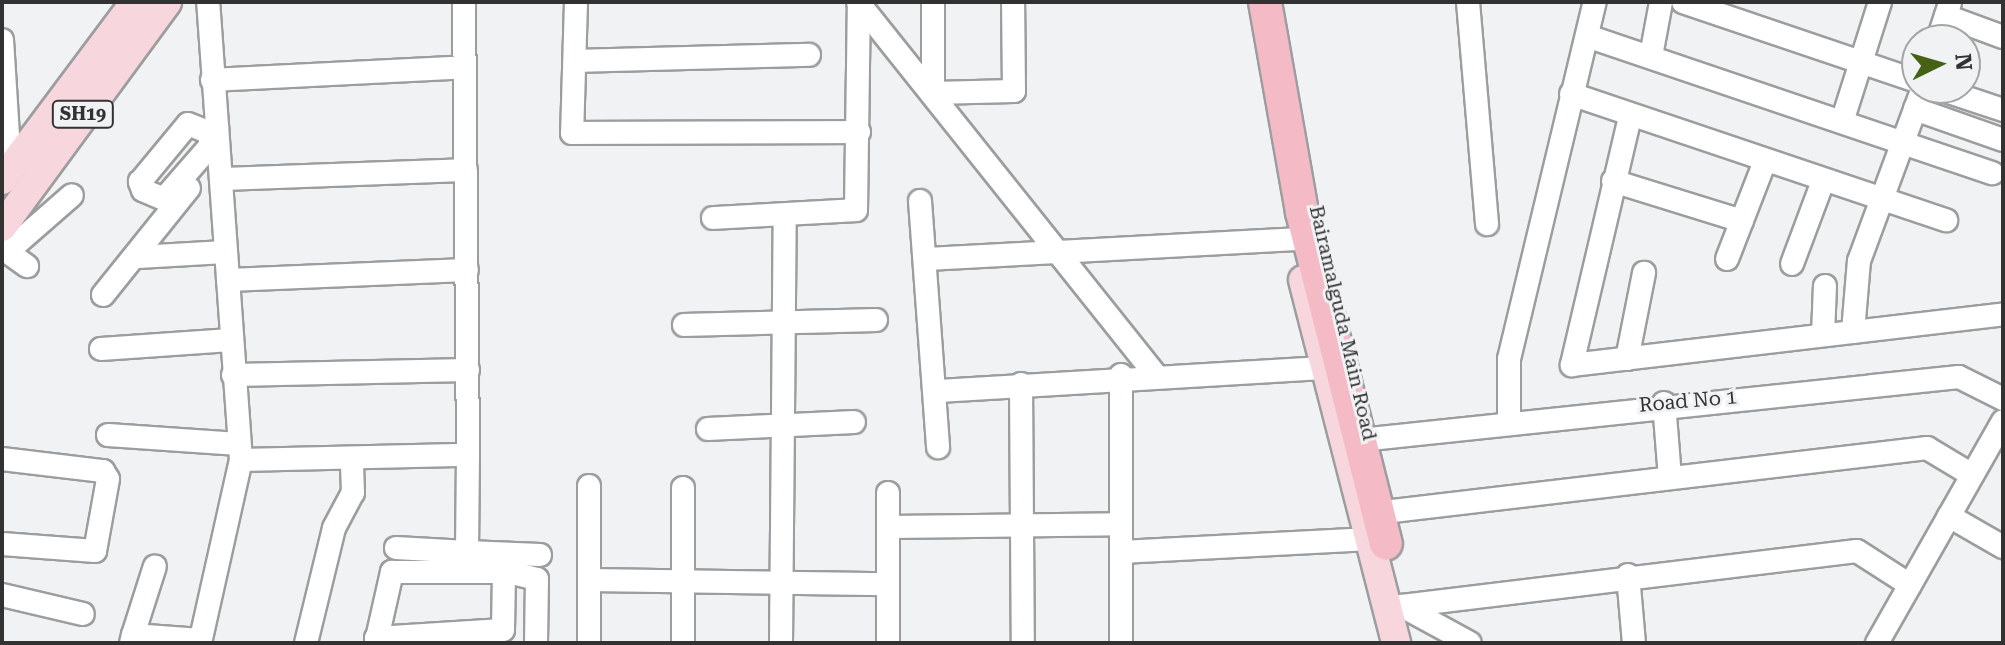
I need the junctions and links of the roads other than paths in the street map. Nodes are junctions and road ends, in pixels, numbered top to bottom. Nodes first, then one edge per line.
1 (167, 2) edge
2 (208, 2) edge
3 (464, 2) edge
4 (576, 2) edge
5 (858, 2) edge
6 (933, 2) edge
7 (1013, 2) edge
8 (1468, 2) edge
9 (1595, 2) edge
10 (1661, 2) edge
11 (1683, 2) edge
12 (1764, 2) edge
13 (1880, 2) edge
14 (1266, 4) edge
15 (128, 6) edge
16 (1711, 6) edge
17 (1948, 9) edge
18 (1759, 25) junction
19 (1587, 36) junction
20 (2003, 37) edge
21 (2, 40) edge
22 (809, 55) dead end
23 (1651, 56) junction
24 (575, 61) junction
25 (1861, 62) junction
26 (465, 67) junction
27 (1901, 76) edge
28 (212, 80) junction
29 (933, 93) junction
30 (1571, 94) junction
31 (1917, 104) edge
32 (1928, 104) edge
33 (1980, 104) joint
34 (2003, 110) edge
35 (1630, 117) junction
36 (1842, 122) junction
37 (1970, 129) junction
38 (859, 132) junction
39 (2003, 140) edge
40 (1904, 142) junction
41 (213, 151) junction
42 (1765, 161) junction
43 (466, 170) junction
44 (1992, 173) dead end
45 (6, 174) edge
46 (1613, 181) junction
47 (1823, 181) junction
48 (72, 195) dead end
49 (920, 201) dead end
50 (1881, 201) junction
51 (785, 217) junction
52 (713, 218) dead end
53 (1946, 220) dead end
54 (1742, 221) junction
55 (1487, 224) dead end
56 (1294, 239) junction
57 (4, 242) edge
58 (1056, 251) junction
59 (225, 252) junction
60 (138, 257) junction
61 (929, 259) junction
62 (1727, 259) dead end
63 (1792, 264) dead end
64 (27, 266) dead end
65 (467, 270) junction
66 (1644, 273) dead end
67 (228, 280) junction
68 (1825, 286) dead end
69 (103, 295) dead end
70 (2003, 314) edge
71 (876, 320) dead end
72 (786, 322) junction
73 (684, 325) dead end
74 (1853, 332) junction
75 (1823, 335) junction
76 (231, 340) junction
77 (101, 349) dead end
78 (1627, 359) junction
79 (1324, 368) junction
80 (468, 370) junction
81 (233, 375) junction
82 (1121, 375) junction
83 (1156, 375) junction
84 (1021, 384) junction
85 (937, 391) junction
86 (2003, 399) edge
87 (1664, 403) junction
88 (1509, 420) junction
89 (2003, 421) edge
90 (854, 422) dead end
91 (786, 424) junction
92 (708, 429) dead end
93 (108, 435) dead end
94 (1370, 439) junction
95 (938, 447) dead end
96 (240, 452) junction
97 (468, 455) junction
98 (2, 459) edge
99 (352, 461) junction
100 (1972, 475) junction
101 (1670, 477) junction
102 (589, 486) dead end
103 (683, 488) dead end
104 (888, 493) dead end
105 (1949, 516) junction
106 (1121, 524) junction
107 (1025, 525) junction
108 (890, 527) junction
109 (1379, 532) junction
110 (2, 544) edge
111 (2003, 547) edge
112 (396, 548) dead end
113 (467, 552) junction
114 (1121, 552) junction
115 (540, 555) dead end
116 (155, 566) dead end
117 (498, 568) junction
118 (1628, 575) junction
119 (589, 580) junction
120 (682, 580) junction
121 (783, 582) junction
122 (888, 584) junction
123 (1910, 585) junction
124 (2, 595) edge
125 (1402, 606) junction
126 (83, 614) dead end
127 (132, 639) edge
128 (376, 640) edge
129 (201, 641) edge
130 (306, 643) edge
131 (536, 643) edge
132 (589, 643) edge
133 (683, 643) edge
134 (781, 643) edge
135 (888, 643) edge
136 (1023, 643) edge
137 (1121, 643) edge
138 (1396, 643) edge
139 (1411, 643) edge
140 (1470, 643) edge
141 (1634, 643) edge
142 (1877, 643) edge

1 - 57 main road, SH19
2 - 28 street
3 - 26 street
4 - 24 street
5 - 29 street
5 - 38 street
6 - 29 street
7 - 29 street
8 - 55 street
9 - 19 street
10 - 23 street
11 - 16 street
12 - 18 street
13 - 25 street
14 - 56 main road
14 - 94 main road, Bairamalguda Main Road
14 - 109 highway
15 - 45 main road, SH19
16 - 18 street
17 - 20 street
18 - 25 street
19 - 23 street
19 - 30 street
21 - 45 street
22 - 24 street
23 - 36 street
24 - 38 street
25 - 27 street
25 - 36 street
26 - 28 street
26 - 43 street
28 - 41 street
29 - 58 street
30 - 35 street
30 - 88 street
31 - 40 street
32 - 37 street
33 - 34 street
33 - 37 street
35 - 42 street
35 - 46 street
36 - 40 street
37 - 39 street
38 - 51 street
40 - 44 street
40 - 50 street
41 - 43 street
41 - 59 street
41 - 60 street
42 - 47 street
42 - 54 street
43 - 65 street
46 - 54 street
46 - 78 street
47 - 50 street
47 - 63 street
48 - 57 street
49 - 61 street
50 - 53 street
50 - 74 street
51 - 52 street
51 - 72 street
54 - 62 street
56 - 58 street
56 - 79 main road
57 - 64 street
58 - 61 street
58 - 83 street
59 - 60 street
59 - 67 street
60 - 69 street
61 - 85 street
65 - 67 street
65 - 80 street
66 - 78 street
67 - 76 street
68 - 75 street
70 - 74 street
71 - 72 street
72 - 73 street
72 - 91 street
74 - 75 street
75 - 78 street
76 - 77 street
76 - 81 street
79 - 83 street
79 - 109 main road
80 - 81 street
80 - 97 street
81 - 96 street
82 - 83 street
82 - 84 street
82 - 106 street
84 - 85 street
84 - 107 street
85 - 95 street
86 - 87 street, Road No 1
87 - 88 street, Road No 1
87 - 101 street
88 - 94 street, Road No 1
89 - 100 street
90 - 91 street
91 - 92 street
91 - 121 street
93 - 96 street
94 - 109 main road, Bairamalguda Main Road
96 - 99 street
96 - 129 street
97 - 99 street
97 - 113 street
98 - 110 street
99 - 130 street
100 - 101 street
100 - 105 street
101 - 109 street
102 - 119 street
103 - 120 street
104 - 108 street
105 - 111 street
105 - 123 street
106 - 107 street
106 - 114 street
107 - 108 street
107 - 136 street
108 - 122 street
109 - 114 street
109 - 125 main road, Bairamalguda Main Road
109 - 138 main road
112 - 113 street
113 - 117 street
114 - 137 street
115 - 117 street
116 - 127 street
117 - 128 street
117 - 128 street
117 - 131 street
118 - 123 street
118 - 125 street
118 - 141 street
119 - 120 street
119 - 132 street
120 - 121 street
120 - 133 street
121 - 122 street
121 - 134 street
122 - 135 street
123 - 142 street
124 - 126 street
125 - 139 main road, Bairamalguda Main Road
125 - 140 street
127 - 129 street

